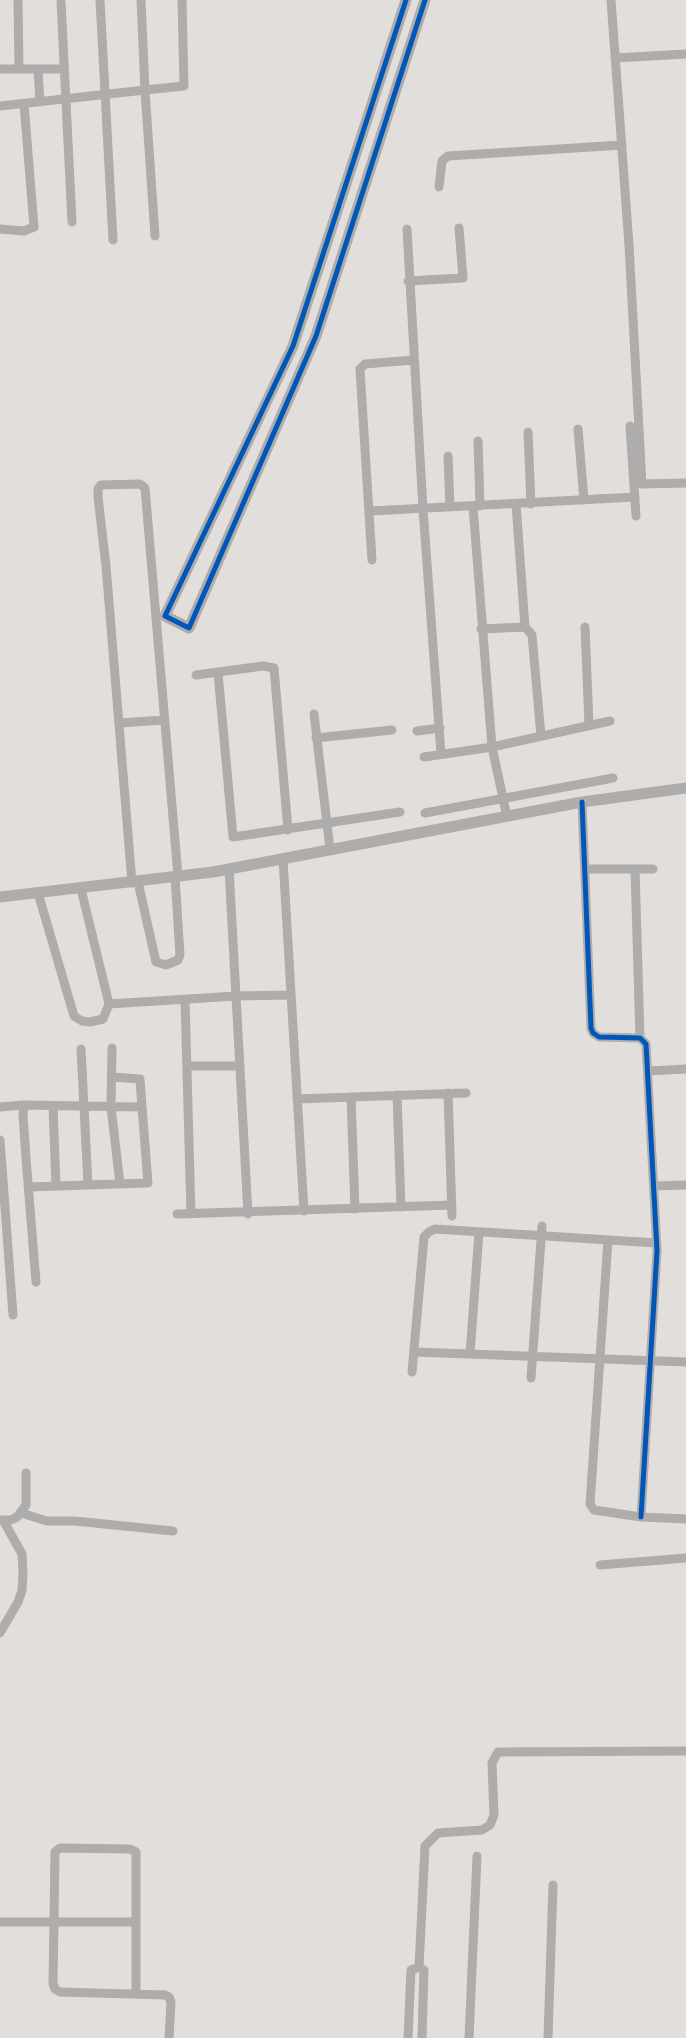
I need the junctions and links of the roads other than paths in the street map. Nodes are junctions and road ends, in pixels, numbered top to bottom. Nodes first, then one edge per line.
1 (18, 0) edge
2 (100, 0) edge
3 (141, 0) edge
4 (182, 0) edge
5 (406, 0) edge
6 (426, 0) edge
7 (611, 0) edge
8 (61, 2) dead end
9 (686, 54) edge
10 (615, 58) junction
11 (0, 69) edge
12 (19, 69) junction
13 (64, 69) junction
14 (38, 70) junction
15 (145, 90) junction
16 (106, 94) junction
17 (65, 100) junction
18 (40, 102) junction
19 (24, 104) junction
20 (0, 106) edge
21 (622, 145) junction
22 (439, 187) dead end
23 (72, 222) dead end
24 (458, 228) dead end
25 (0, 229) edge
26 (407, 229) dead end
27 (155, 236) dead end
28 (112, 240) dead end
29 (408, 281) junction
30 (413, 360) junction
31 (630, 426) dead end
32 (578, 429) dead end
33 (528, 432) dead end
34 (478, 441) dead end
35 (448, 456) dead end
36 (686, 483) edge
37 (635, 498) junction
38 (584, 500) junction
39 (516, 504) junction
40 (532, 504) junction
41 (477, 506) junction
42 (450, 507) junction
43 (423, 508) junction
44 (371, 511) junction
45 (636, 516) dead end
46 (372, 560) dead end
47 (525, 627) junction
48 (585, 627) dead end
49 (481, 629) junction
50 (218, 674) junction
51 (196, 675) dead end
52 (314, 714) dead end
53 (165, 720) junction
54 (610, 721) dead end
55 (119, 723) junction
56 (590, 725) junction
57 (440, 728) junction
58 (392, 730) dead end
59 (417, 731) dead end
60 (541, 736) junction
61 (316, 738) junction
62 (492, 747) junction
63 (441, 754) junction
64 (424, 758) dead end
65 (613, 778) dead end
66 (686, 788) edge
67 (503, 798) junction
68 (582, 802) junction
69 (400, 812) dead end
70 (425, 813) dead end
71 (506, 817) junction
72 (326, 823) junction
73 (288, 830) junction
74 (330, 849) junction
75 (282, 859) junction
76 (229, 869) junction
77 (585, 869) junction
78 (635, 869) junction
79 (653, 869) dead end
80 (177, 877) junction
81 (135, 882) junction
82 (81, 889) junction
83 (38, 893) junction
84 (0, 897) edge
85 (290, 995) junction
86 (236, 996) junction
87 (185, 1000) junction
88 (109, 1004) junction
89 (640, 1038) junction
90 (112, 1048) dead end
91 (81, 1049) dead end
92 (186, 1066) junction
93 (240, 1066) junction
94 (686, 1069) edge
95 (648, 1072) junction
96 (112, 1077) junction
97 (448, 1093) junction
98 (466, 1093) dead end
99 (397, 1095) junction
100 (351, 1097) junction
101 (297, 1099) junction
102 (24, 1105) junction
103 (54, 1106) junction
104 (83, 1106) junction
105 (0, 1107) edge
106 (112, 1107) junction
107 (142, 1107) junction
108 (0, 1140) edge
109 (120, 1184) junction
110 (88, 1185) junction
111 (686, 1185) edge
112 (56, 1186) junction
113 (654, 1186) junction
114 (28, 1188) junction
115 (452, 1205) junction
116 (401, 1207) junction
117 (355, 1208) junction
118 (304, 1210) junction
119 (3, 1214) edge
120 (177, 1214) dead end
121 (191, 1214) junction
122 (248, 1214) junction
123 (452, 1216) dead end
124 (542, 1226) dead end
125 (479, 1232) junction
126 (542, 1236) junction
127 (608, 1240) junction
128 (657, 1243) junction
129 (36, 1282) dead end
130 (13, 1315) dead end
131 (415, 1352) junction
132 (470, 1354) junction
133 (533, 1356) junction
134 (601, 1358) junction
135 (650, 1360) junction
136 (686, 1362) edge
137 (412, 1372) dead end
138 (531, 1378) dead end
139 (26, 1473) dead end
140 (21, 1513) junction
141 (641, 1517) junction
142 (686, 1519) edge
143 (2, 1520) edge
144 (173, 1531) dead end
145 (686, 1558) edge
146 (600, 1565) dead end
147 (0, 1632) edge
148 (686, 1751) edge
149 (477, 1856) dead end
150 (553, 1885) dead end
151 (0, 1922) edge
152 (54, 1922) junction
153 (136, 1922) junction
154 (419, 1967) junction
155 (136, 1993) junction
156 (169, 2038) edge
157 (408, 2038) edge
158 (422, 2038) edge
159 (469, 2038) edge
160 (548, 2038) edge

1 - 12 street
2 - 16 street
3 - 15 street
4 - 15 street
5 - 6 street
7 - 10 street
8 - 13 street
9 - 10 street
10 - 21 street
11 - 12 street
12 - 14 street
13 - 14 street
13 - 17 street
14 - 18 street
15 - 16 street
15 - 27 street
16 - 17 street
16 - 28 street
17 - 18 street
17 - 23 street
18 - 19 street
19 - 20 street
19 - 25 street
21 - 22 street
21 - 36 street
24 - 29 street
26 - 29 street
29 - 30 street
30 - 43 street
30 - 44 street
31 - 37 street
32 - 38 street
33 - 40 street
34 - 41 street
35 - 42 street
37 - 38 street
37 - 45 street
38 - 40 street
39 - 40 street
39 - 41 street
39 - 47 street
41 - 42 street
41 - 49 street
42 - 43 street
43 - 44 street
43 - 57 street
44 - 46 street
47 - 49 street
47 - 60 street
48 - 56 street
49 - 62 street
50 - 51 street
50 - 73 street
50 - 73 street
52 - 61 street
53 - 55 street
53 - 55 street
53 - 80 street
54 - 56 street
55 - 81 street
56 - 60 street
57 - 59 street
57 - 63 street
58 - 61 street
60 - 62 street
61 - 72 street
62 - 63 street
62 - 67 street
63 - 64 street
65 - 67 street
66 - 68 street
67 - 70 street
67 - 71 street
68 - 71 street
68 - 77 street
69 - 72 street
71 - 74 street
72 - 73 street
72 - 74 street
74 - 75 street
75 - 76 street
75 - 85 street
76 - 80 street
76 - 86 street
77 - 78 street
77 - 89 street
78 - 79 street
78 - 89 street
80 - 81 street
80 - 81 street
81 - 82 street
82 - 83 street
82 - 88 street
83 - 84 street
83 - 88 street
85 - 86 street
85 - 101 street
86 - 87 street
86 - 93 street
87 - 88 street
87 - 92 street
89 - 95 street
90 - 96 street
91 - 104 street
92 - 93 street
92 - 121 street
93 - 122 street
94 - 95 street
95 - 113 street
96 - 106 street
96 - 107 street
97 - 98 street
97 - 99 street
97 - 115 street
99 - 100 street
99 - 116 street
100 - 101 street
100 - 117 street
101 - 118 street
102 - 103 street
102 - 105 street
102 - 114 street
103 - 104 street
103 - 112 street
104 - 106 street
104 - 110 street
106 - 107 street
106 - 109 street
107 - 109 street
108 - 119 street
109 - 110 street
110 - 112 street
111 - 113 street
112 - 114 street
113 - 128 street
114 - 129 street
115 - 116 street
115 - 123 street
116 - 117 street
117 - 118 street
118 - 122 street
119 - 130 street
120 - 121 street
121 - 122 street
124 - 126 street
125 - 126 street
125 - 131 street
125 - 132 street
126 - 127 street
126 - 133 street
127 - 128 street
127 - 134 street
128 - 135 street
131 - 132 street
131 - 137 street
132 - 133 street
133 - 134 street
133 - 138 street
134 - 135 street
134 - 141 street
135 - 136 street
135 - 141 street
139 - 140 street
140 - 143 street
140 - 144 street
141 - 142 street
143 - 147 street
145 - 146 street
148 - 154 street
149 - 159 street
150 - 160 street
151 - 152 street
152 - 153 street
152 - 153 street
152 - 155 street
153 - 155 street
154 - 157 street
154 - 158 street
155 - 156 street

